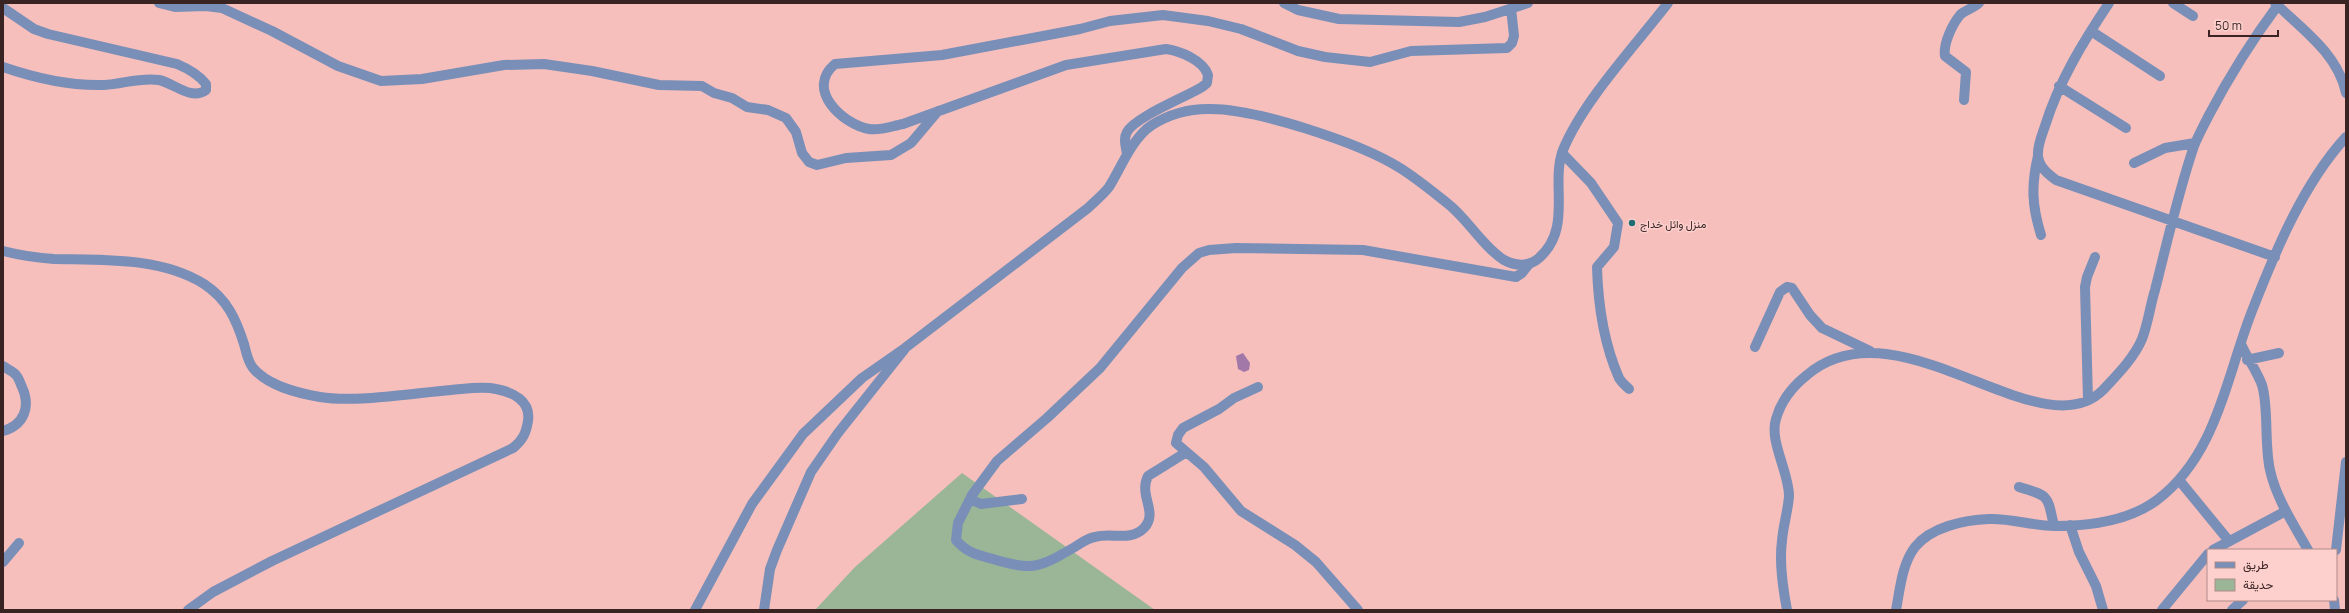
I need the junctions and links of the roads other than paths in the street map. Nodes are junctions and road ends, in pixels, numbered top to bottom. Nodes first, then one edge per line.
1 (159, 3) edge
2 (1284, 3) edge
3 (1528, 3) edge
4 (1668, 3) edge
5 (1979, 3) edge
6 (2108, 3) edge
7 (2174, 3) edge
8 (2277, 4) edge
9 (3, 8) edge
10 (1511, 8) junction
11 (2193, 16) dead end
12 (2091, 31) junction
13 (3, 67) edge
14 (2160, 76) dead end
15 (2059, 86) junction
16 (2346, 93) edge
17 (1964, 100) dead end
18 (938, 111) junction
19 (2126, 128) dead end
20 (2346, 137) edge
21 (2195, 143) junction
22 (1562, 153) junction
23 (1127, 154) junction
24 (2038, 156) junction
25 (2134, 163) dead end
26 (2174, 222) junction
27 (2041, 235) dead end
28 (3, 251) edge
29 (2095, 257) dead end
30 (2275, 257) junction
31 (1529, 264) junction
32 (2241, 344) junction
33 (905, 348) junction
34 (1755, 348) dead end
35 (1873, 353) junction
36 (2279, 353) dead end
37 (2247, 360) junction
38 (3, 366) edge
39 (1258, 387) dead end
40 (1629, 389) dead end
41 (2088, 400) junction
42 (3, 432) edge
43 (1185, 452) junction
44 (2346, 462) edge
45 (2179, 480) junction
46 (2019, 487) dead end
47 (1022, 499) dead end
48 (972, 500) junction
49 (2286, 512) junction
50 (2070, 525) junction
51 (2054, 526) junction
52 (2229, 542) junction
53 (19, 543) dead end
54 (2216, 549) edge
55 (2307, 549) edge
56 (2336, 549) edge
57 (2207, 555) edge
58 (3, 562) edge
59 (2242, 601) edge
60 (188, 610) edge
61 (695, 610) edge
62 (764, 610) edge
63 (1358, 610) edge
64 (1787, 610) edge
65 (1896, 610) edge
66 (2103, 610) edge
67 (2162, 610) edge
68 (2232, 610) edge

1 - 18 street
2 - 10 street
3 - 10 street
4 - 22 street
5 - 17 street
6 - 12 street
7 - 11 street
8 - 16 street
8 - 21 street
9 - 13 street
10 - 18 street
12 - 14 street
12 - 15 street
15 - 19 street
15 - 24 street
18 - 23 street
20 - 30 street
21 - 25 street
21 - 26 street
22 - 31 street
22 - 40 street
23 - 31 street
23 - 33 street
24 - 26 street
24 - 27 street
26 - 30 street
26 - 41 street
28 - 60 street
29 - 41 street
30 - 32 street
31 - 48 street
32 - 37 street
32 - 45 street
33 - 61 street
33 - 62 street
34 - 35 street
35 - 41 street
35 - 64 street
36 - 37 street
37 - 49 street
38 - 42 street
39 - 43 street
43 - 48 street
43 - 63 street
44 - 56 street
45 - 50 street
45 - 52 street
46 - 51 street
47 - 48 street
49 - 52 street
49 - 55 street
50 - 51 street
50 - 66 street
51 - 65 street
52 - 54 street
53 - 58 street
57 - 67 street
59 - 68 street

